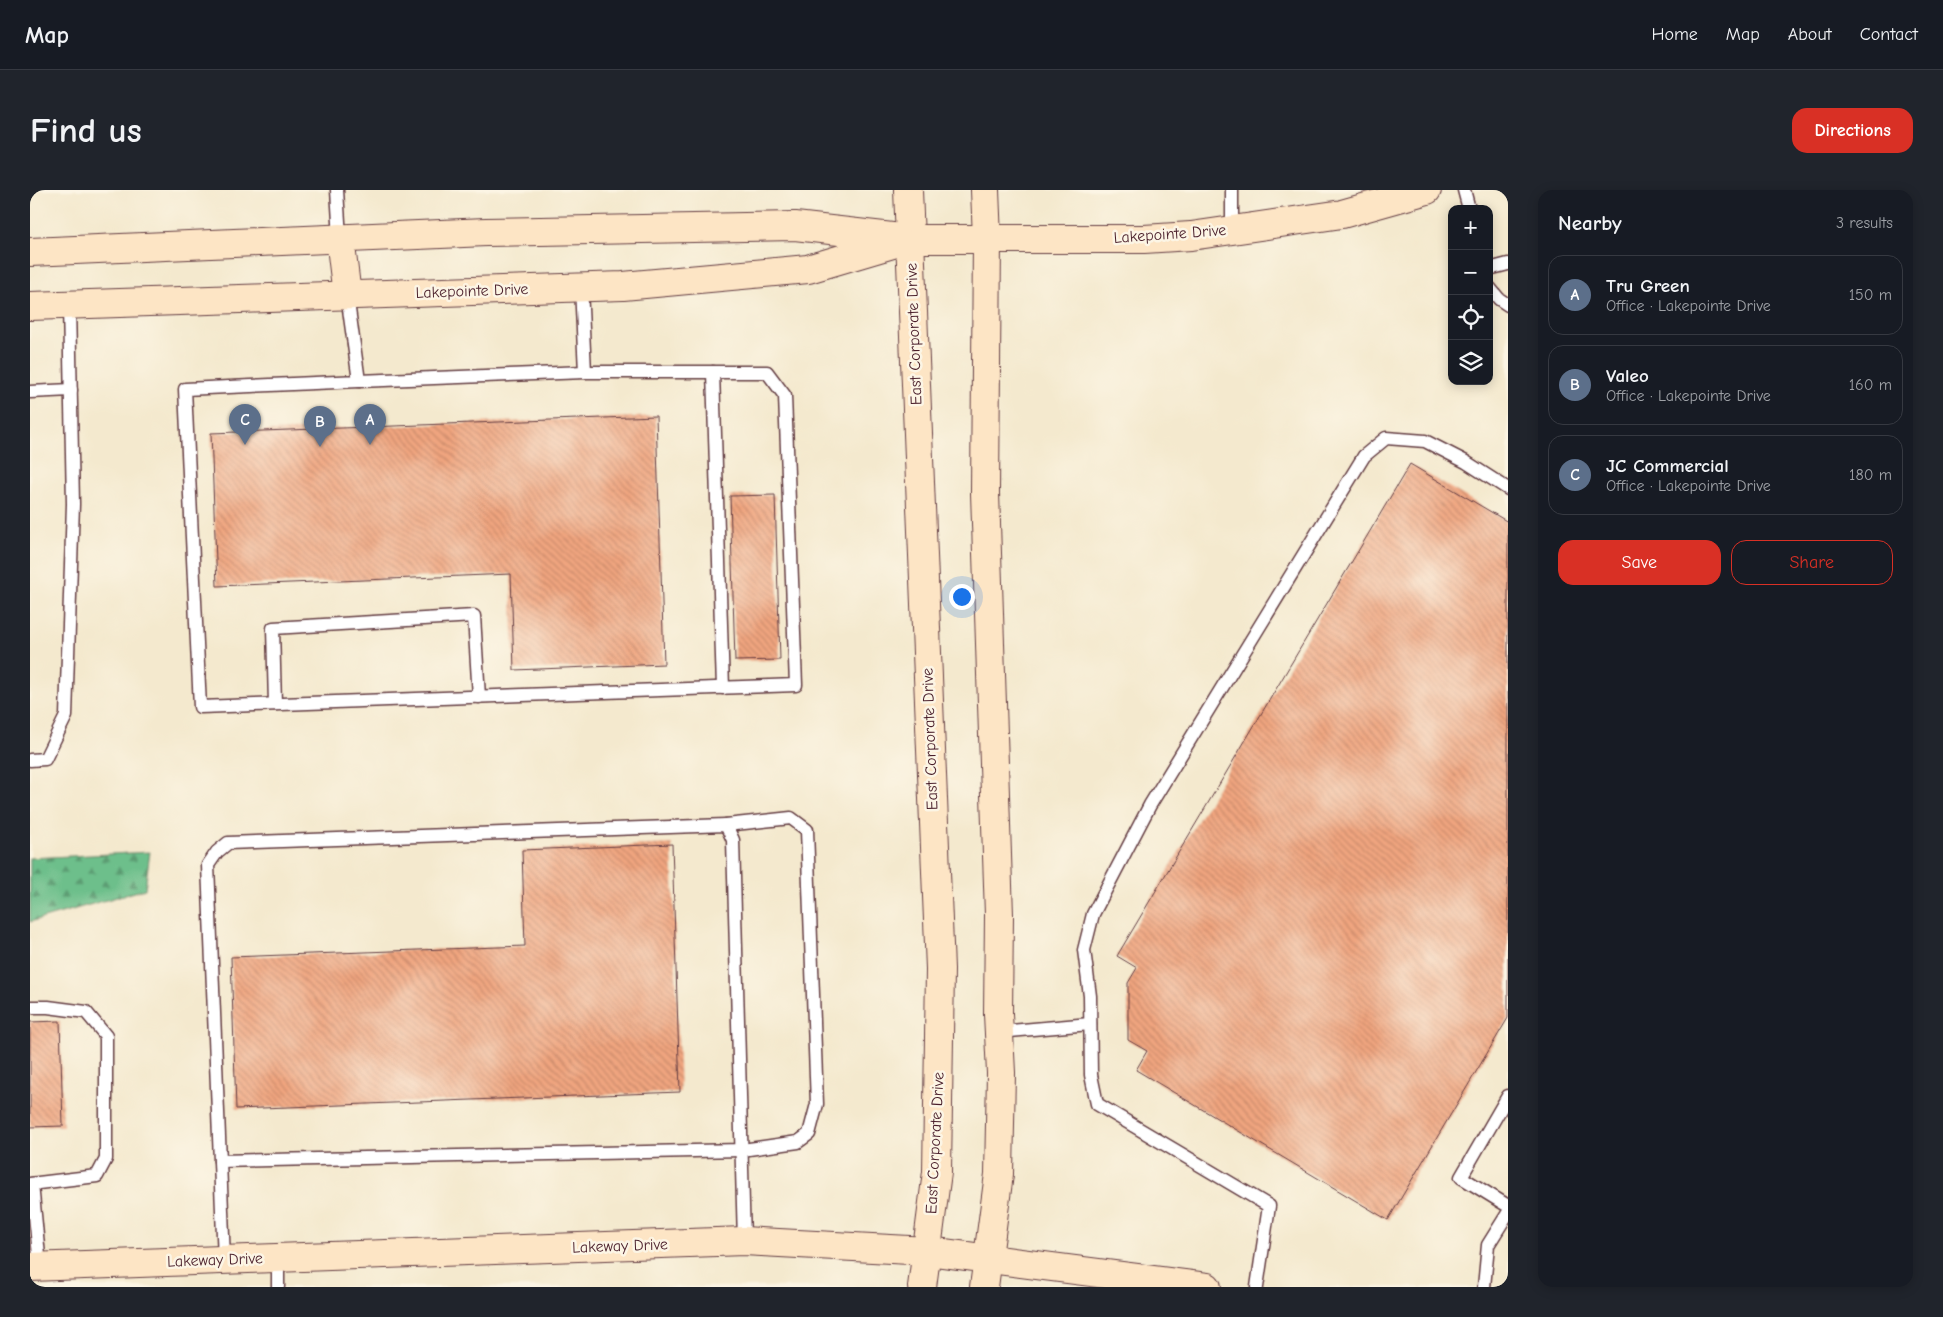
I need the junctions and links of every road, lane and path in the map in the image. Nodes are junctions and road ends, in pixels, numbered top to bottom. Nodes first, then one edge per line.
1 (338, 190) edge
2 (908, 190) edge
3 (984, 190) edge
4 (1232, 190) edge
5 (1426, 190) edge
6 (1464, 190) edge
7 (1467, 205) edge
8 (1232, 230) junction
9 (340, 238) junction
10 (910, 239) junction
11 (987, 239) junction
12 (30, 252) edge
13 (1508, 264) edge
14 (1493, 268) edge
15 (581, 287) junction
16 (1493, 292) edge
17 (347, 296) junction
18 (69, 305) junction
19 (1508, 305) edge
20 (30, 306) edge
21 (585, 372) junction
22 (713, 372) junction
23 (359, 381) junction
24 (71, 390) junction
25 (30, 392) edge
26 (1508, 489) edge
27 (723, 688) junction
28 (480, 698) junction
29 (274, 704) junction
30 (30, 760) edge
31 (726, 825) junction
32 (30, 1007) edge
33 (1090, 1024) junction
34 (999, 1032) junction
35 (1508, 1096) edge
36 (742, 1150) junction
37 (220, 1161) junction
38 (31, 1184) edge
39 (1508, 1206) edge
40 (1508, 1212) edge
41 (744, 1241) junction
42 (928, 1251) junction
43 (278, 1258) junction
44 (224, 1260) junction
45 (989, 1260) junction
46 (35, 1267) edge
47 (278, 1287) edge
48 (922, 1287) edge
49 (984, 1287) edge
50 (1208, 1287) edge
51 (1257, 1287) edge
52 (1484, 1287) edge

1 - 9 lane
2 - 10 street, East Corporate Drive
3 - 11 street
4 - 8 lane
5 - 8 street, Lakepointe Drive
6 - 7 lane
8 - 11 street, Lakepointe Drive
9 - 10 street, Lakepointe Drive
9 - 12 street, Lakepointe Drive
9 - 17 street
10 - 11 street, Lakepointe Drive
10 - 15 street, Lakepointe Drive
10 - 42 street, East Corporate Drive
11 - 34 street
13 - 14 lane
15 - 17 street, Lakepointe Drive
15 - 21 lane
16 - 19 lane
17 - 18 street, Lakepointe Drive
17 - 23 lane
18 - 20 street, Lakepointe Drive
18 - 24 lane
21 - 22 lane
21 - 23 lane
22 - 27 lane
22 - 27 lane
23 - 29 lane
24 - 25 lane
24 - 30 lane
26 - 33 lane
27 - 28 lane
28 - 29 lane
28 - 29 lane
31 - 36 lane
31 - 36 lane
31 - 37 lane
32 - 38 lane
33 - 34 lane
33 - 51 lane
34 - 45 street
35 - 39 lane
36 - 37 lane
36 - 41 lane
37 - 44 lane
38 - 46 lane
40 - 52 lane
41 - 42 street, Lakeway Drive
41 - 43 street, Lakeway Drive
42 - 45 street, Lakeway Drive
42 - 48 street, East Corporate Drive
43 - 44 street, Lakeway Drive
43 - 47 lane
44 - 46 street, Lakeway Drive
45 - 49 street
45 - 50 street, Lakeway Drive

